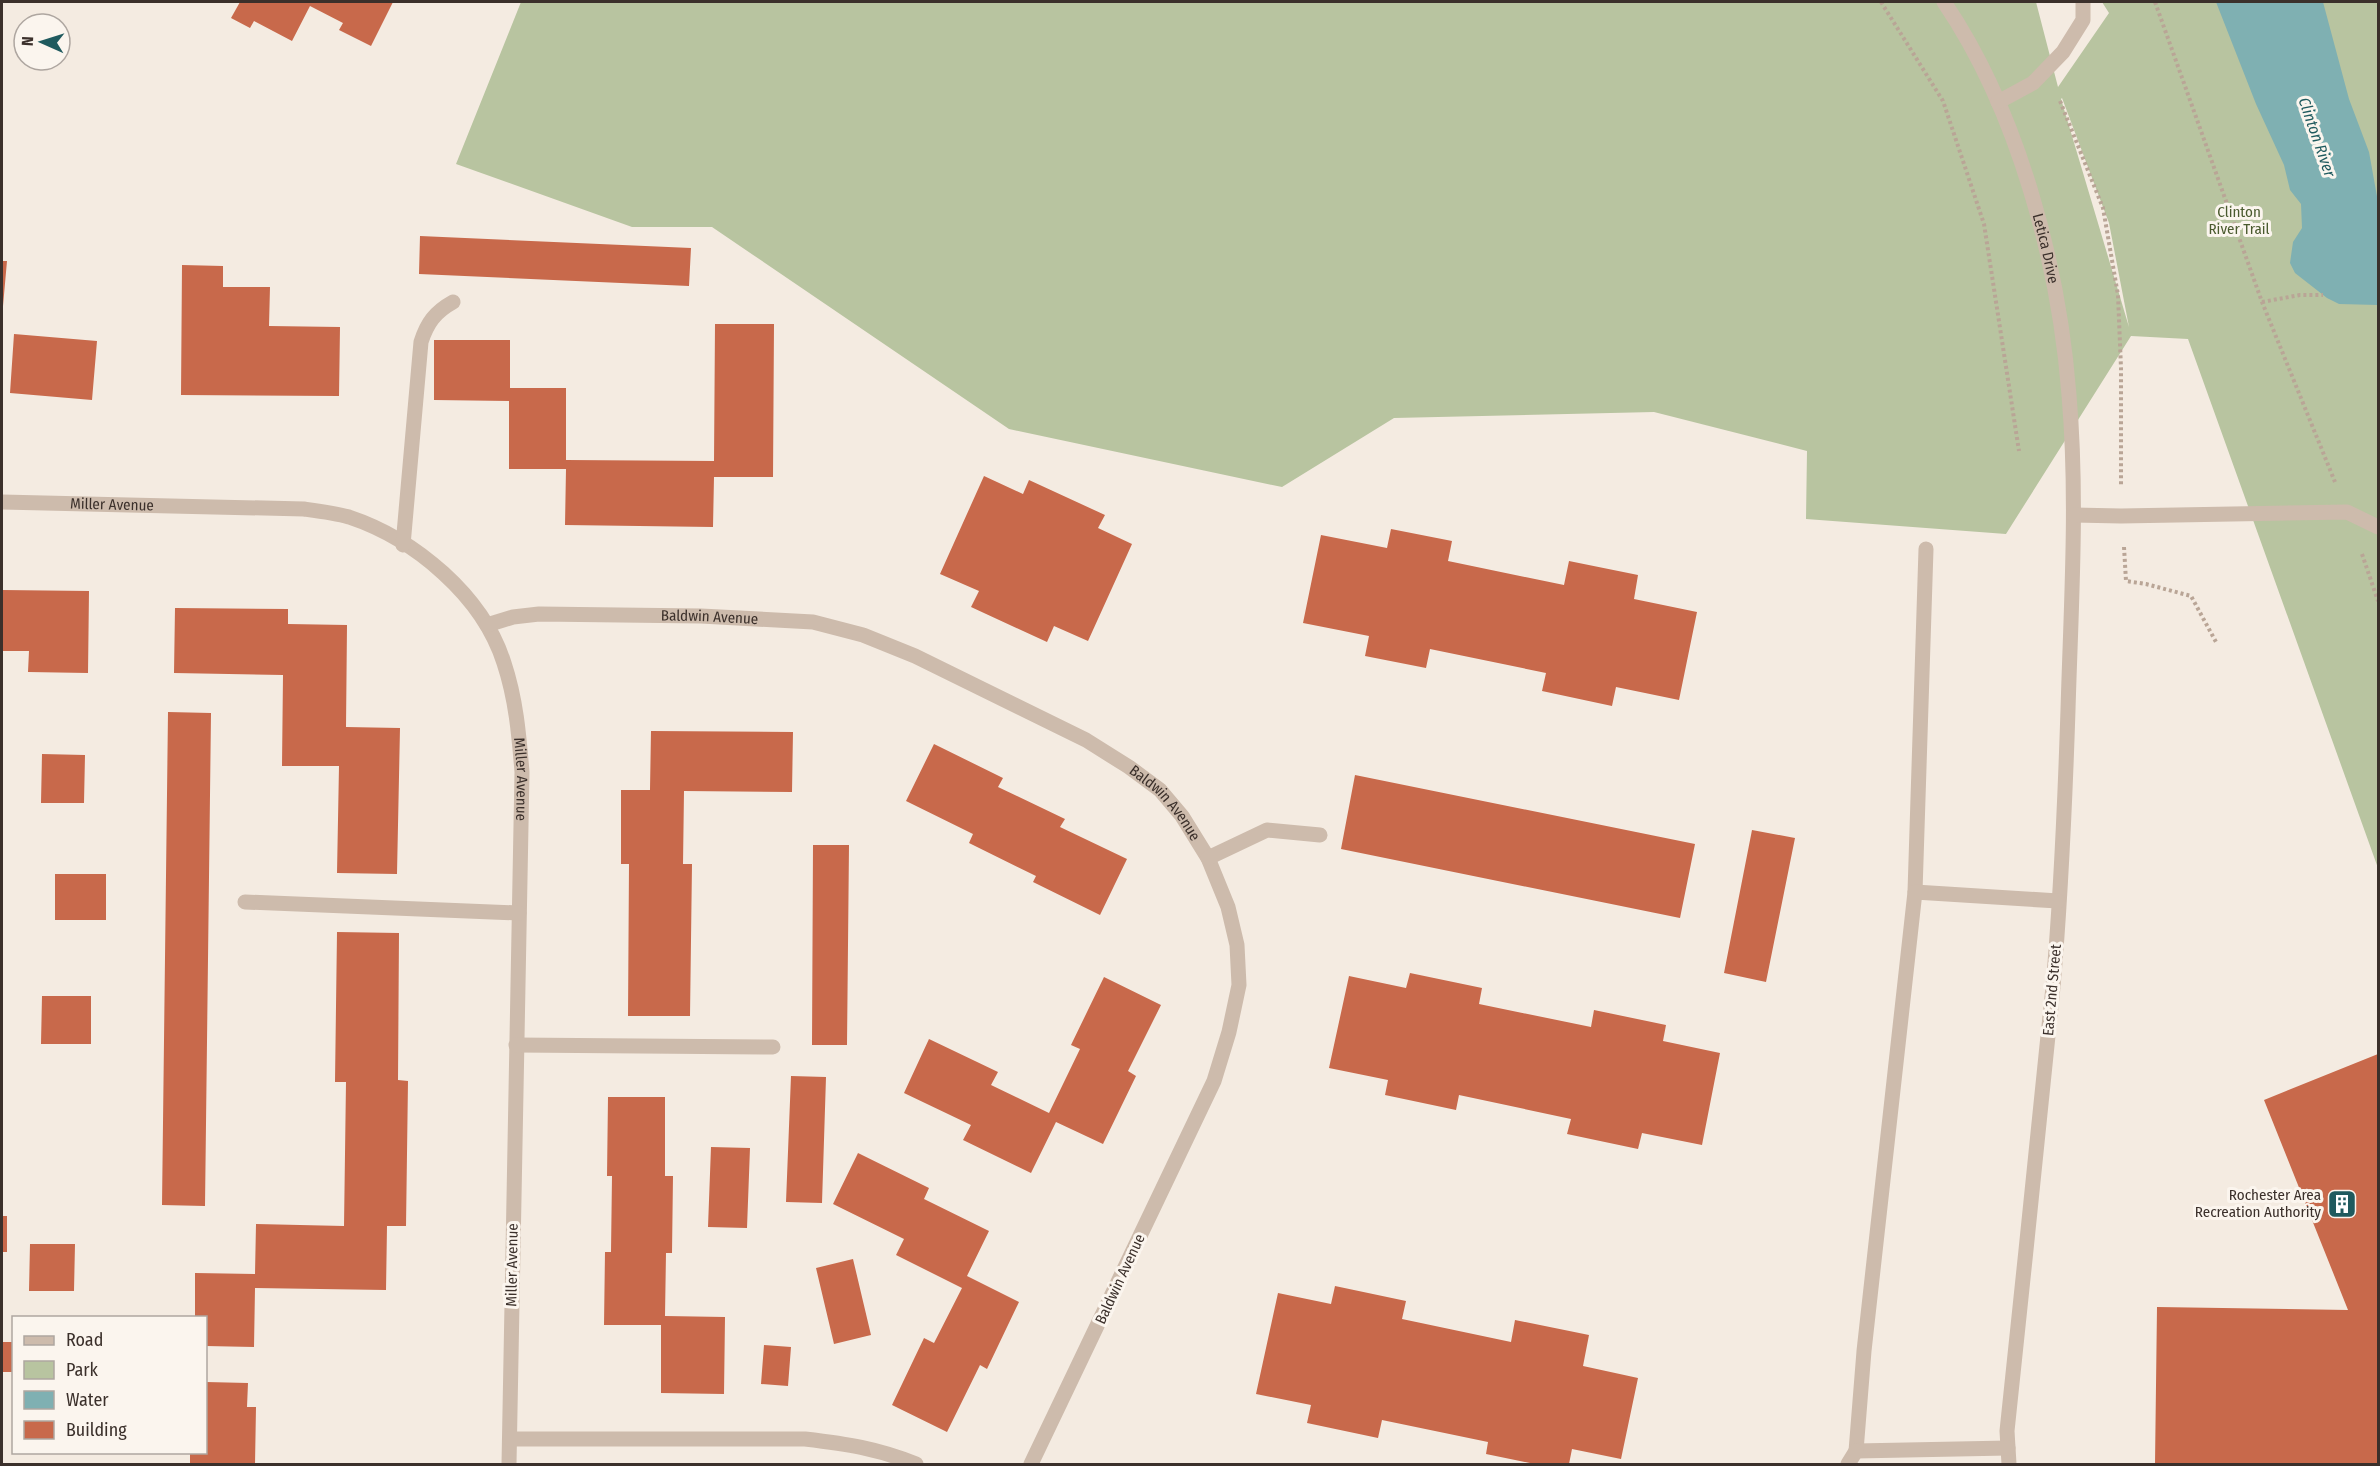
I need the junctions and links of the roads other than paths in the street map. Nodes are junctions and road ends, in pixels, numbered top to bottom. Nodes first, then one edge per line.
1 (1944, 2) edge
2 (2083, 2) edge
3 (1998, 102) junction
4 (453, 302) dead end
5 (2, 502) edge
6 (2074, 514) junction
7 (2379, 527) edge
8 (404, 545) junction
9 (1926, 549) dead end
10 (487, 625) junction
11 (1320, 835) dead end
12 (1208, 858) junction
13 (1915, 892) junction
14 (2058, 901) junction
15 (245, 902) dead end
16 (519, 914) junction
17 (516, 1045) junction
18 (773, 1047) dead end
19 (510, 1439) junction
20 (2008, 1448) junction
21 (1852, 1458) edge
22 (509, 1464) edge
23 (916, 1464) edge
24 (1031, 1464) edge
25 (2009, 1464) edge

1 - 3 street, Letica Drive
2 - 3 street
3 - 6 street, Letica Drive
4 - 8 street
5 - 8 street, Miller Avenue
6 - 7 street
6 - 14 street, East 2nd Street
8 - 10 street, Miller Avenue
9 - 13 street
10 - 12 street, Baldwin Avenue
10 - 16 street, Miller Avenue
11 - 12 street
12 - 24 street, Baldwin Avenue
13 - 14 street
13 - 21 street
14 - 20 street, East 2nd Street
15 - 16 street
16 - 17 street, Miller Avenue
17 - 18 street
17 - 19 street, Miller Avenue
19 - 22 street, Miller Avenue
19 - 23 street
20 - 21 street
20 - 25 street, East 2nd Street

